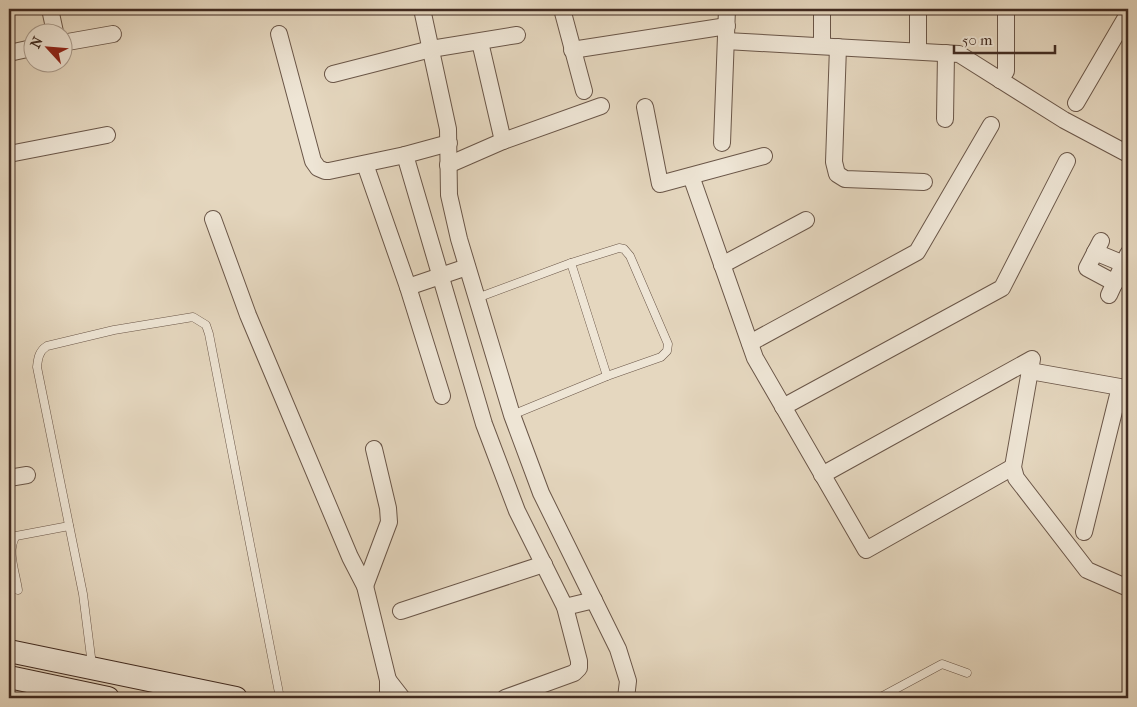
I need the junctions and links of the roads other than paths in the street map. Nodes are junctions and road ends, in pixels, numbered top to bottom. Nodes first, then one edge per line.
1 (50, 9) edge
2 (422, 9) edge
3 (562, 9) edge
4 (727, 9) edge
5 (822, 9) edge
6 (918, 9) edge
7 (1006, 9) edge
8 (1128, 14) edge
9 (53, 22) edge
10 (727, 33) junction
11 (113, 34) dead end
12 (279, 34) dead end
13 (517, 35) dead end
14 (72, 41) edge
15 (480, 42) junction
16 (830, 46) junction
17 (431, 49) junction
18 (22, 50) edge
19 (572, 50) junction
20 (918, 51) junction
21 (9, 53) edge
22 (946, 53) junction
23 (333, 74) dead end
24 (1000, 80) junction
25 (584, 91) dead end
26 (1076, 103) dead end
27 (601, 106) dead end
28 (645, 107) dead end
29 (945, 119) dead end
30 (990, 125) dead end
31 (107, 135) dead end
32 (504, 141) junction
33 (449, 143) junction
34 (722, 143) dead end
35 (9, 154) edge
36 (1128, 154) edge
37 (405, 155) junction
38 (764, 156) dead end
39 (1067, 161) dead end
40 (365, 164) junction
41 (448, 165) junction
42 (691, 176) junction
43 (924, 182) dead end
44 (213, 219) dead end
45 (806, 220) dead end
46 (1126, 259) edge
47 (571, 263) junction
48 (722, 265) junction
49 (467, 267) junction
50 (442, 275) junction
51 (408, 287) junction
52 (477, 298) junction
53 (750, 344) junction
54 (1030, 371) junction
55 (607, 376) junction
56 (442, 396) dead end
57 (783, 407) junction
58 (512, 415) junction
59 (374, 449) dead end
60 (1013, 467) junction
61 (27, 475) dead end
62 (822, 475) junction
63 (9, 478) edge
64 (69, 526) junction
65 (1084, 532) dead end
66 (544, 564) junction
67 (366, 586) junction
68 (1128, 588) edge
69 (18, 590) dead end
70 (594, 600) junction
71 (565, 607) junction
72 (401, 611) dead end
73 (9, 651) edge
74 (93, 670) junction
75 (967, 673) dead end
76 (9, 677) edge
77 (388, 680) junction
78 (41, 691) edge
79 (108, 698) edge
80 (236, 698) edge
81 (280, 698) edge
82 (388, 698) edge
83 (402, 698) edge
84 (504, 698) edge
85 (626, 698) edge
86 (880, 698) edge

1 - 9 street
2 - 17 street
3 - 19 street
4 - 10 street
5 - 16 street
6 - 20 street
7 - 24 street
8 - 26 street
10 - 16 street
10 - 19 street
10 - 34 street
11 - 14 street
12 - 40 street
13 - 15 street
15 - 17 street
15 - 32 street
16 - 20 street
16 - 43 street
17 - 23 street
17 - 33 street
18 - 21 street
19 - 25 street
20 - 22 street
22 - 24 street
22 - 29 street
24 - 36 street
27 - 32 street
28 - 42 street
30 - 53 street
31 - 35 street
32 - 41 street
33 - 37 street
33 - 41 street
37 - 40 street
37 - 50 street
38 - 42 street
39 - 57 street
40 - 51 street
41 - 49 street
42 - 48 street
44 - 67 street
45 - 48 street
46 - 46 street
47 - 52 lane
47 - 55 lane
47 - 55 lane
48 - 53 street
49 - 50 street
49 - 52 street
50 - 51 street
50 - 66 street
51 - 56 street
52 - 58 street
53 - 57 street
54 - 60 street
54 - 62 street
54 - 65 street
55 - 58 lane
57 - 62 street
58 - 70 street
59 - 67 street
60 - 62 street
60 - 68 street
61 - 63 street
64 - 69 lane
64 - 74 lane
64 - 81 lane
66 - 71 street
66 - 72 street
67 - 77 street
70 - 71 street
70 - 85 street
71 - 84 street
73 - 74 main road
74 - 80 main road
75 - 86 lane
76 - 78 main road
77 - 82 street
77 - 83 street
78 - 79 main road

